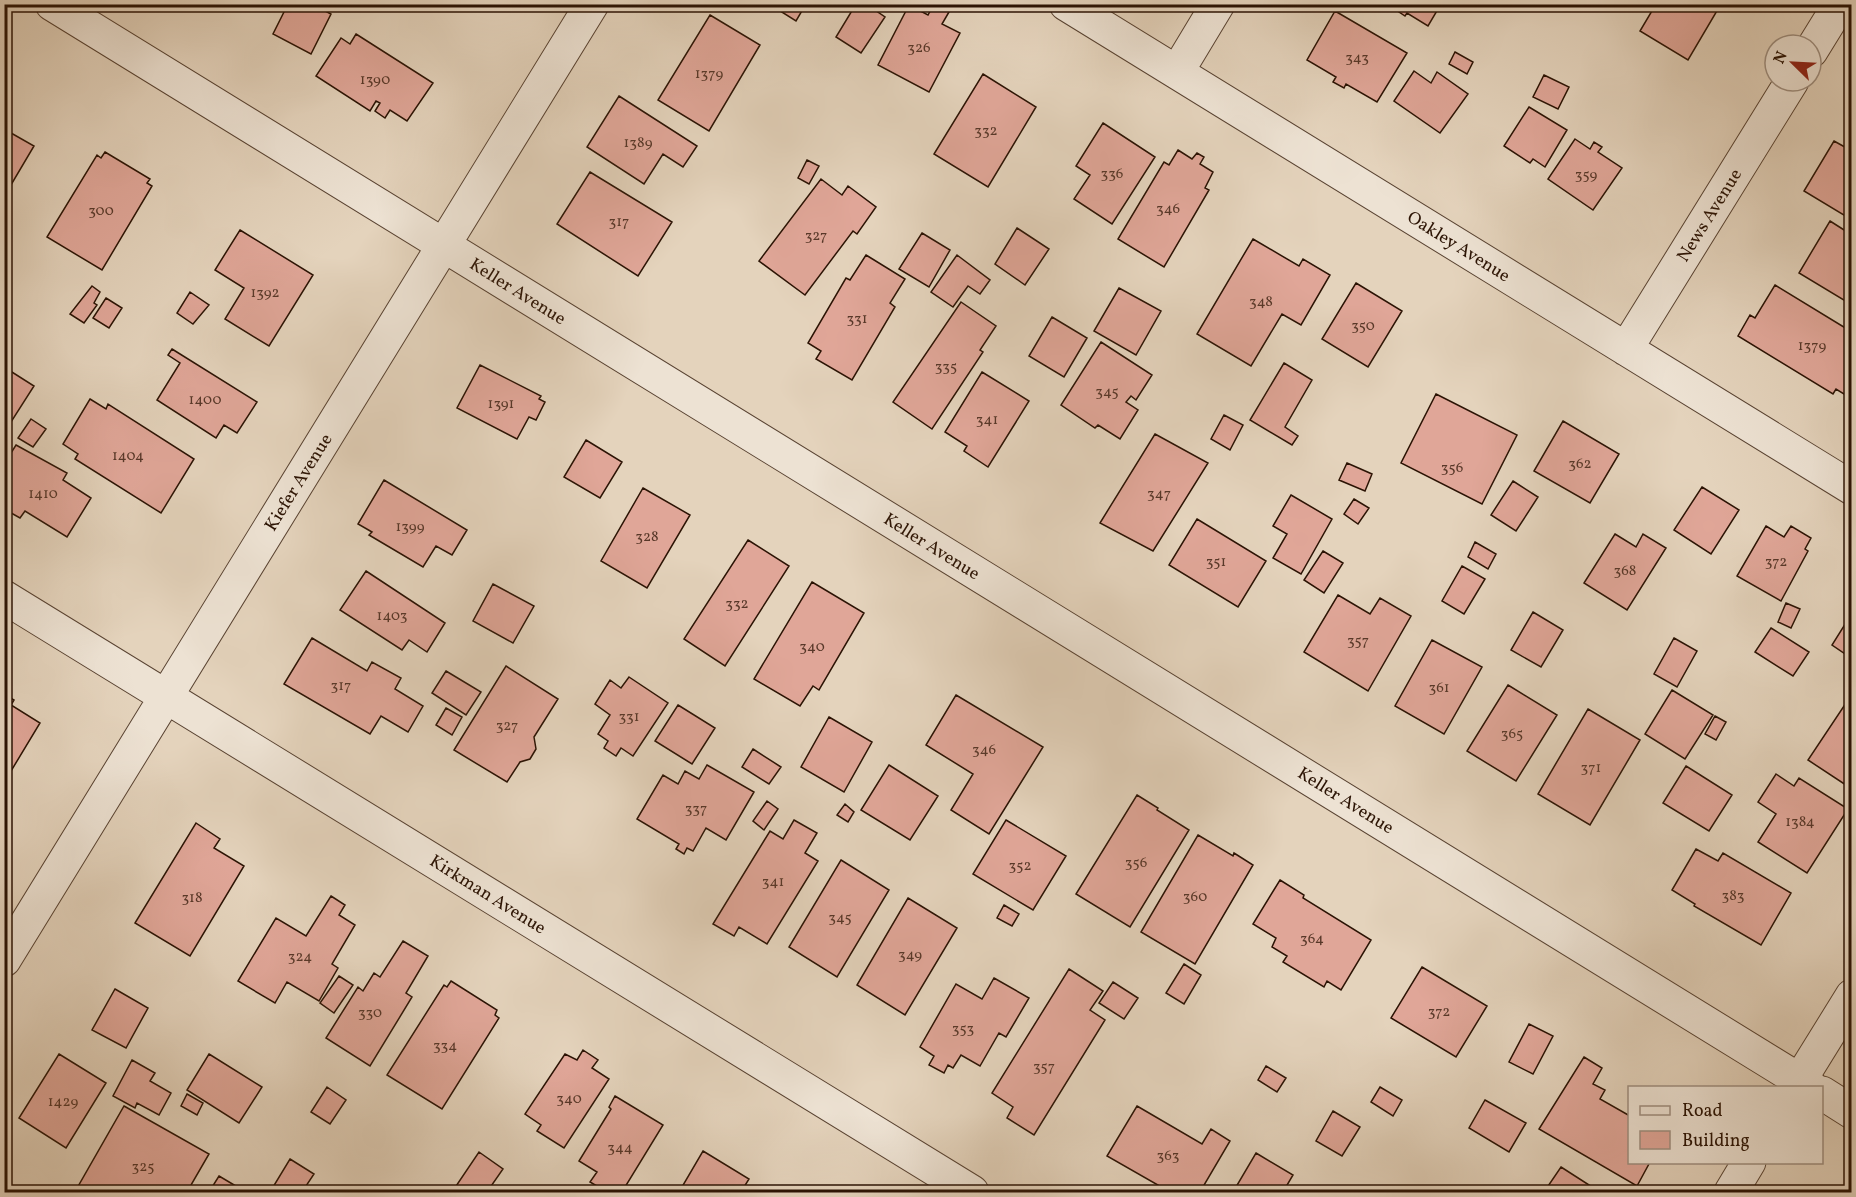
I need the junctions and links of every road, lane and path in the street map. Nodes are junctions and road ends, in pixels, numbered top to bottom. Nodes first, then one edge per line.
1 (52, 4) edge
2 (592, 4) edge
3 (1066, 4) edge
4 (1218, 4) edge
5 (1840, 4) edge
6 (1822, 33) edge
7 (1177, 72) junction
8 (1785, 93) edge
9 (444, 245) junction
10 (1626, 349) junction
11 (1851, 488) edge
12 (4, 597) edge
13 (166, 696) junction
14 (4, 960) edge
15 (1851, 996) edge
16 (1805, 1086) edge
17 (1807, 1086) edge
18 (1823, 1096) edge
19 (1851, 1112) edge
20 (1748, 1164) edge
21 (972, 1192) edge
22 (1731, 1192) edge

1 - 9 street, Keller Avenue
2 - 9 street, Kiefer Avenue
3 - 7 street, Oakley Avenue
4 - 7 street
5 - 6 street
7 - 10 street, Oakley Avenue
8 - 10 street, News Avenue
9 - 13 street, Kiefer Avenue
9 - 16 street, Keller Avenue
10 - 11 street, Oakley Avenue
12 - 13 street, Kirkman Avenue
13 - 14 street, Kiefer Avenue
13 - 21 street, Kirkman Avenue
15 - 17 street
18 - 19 street, Keller Avenue
20 - 22 street

